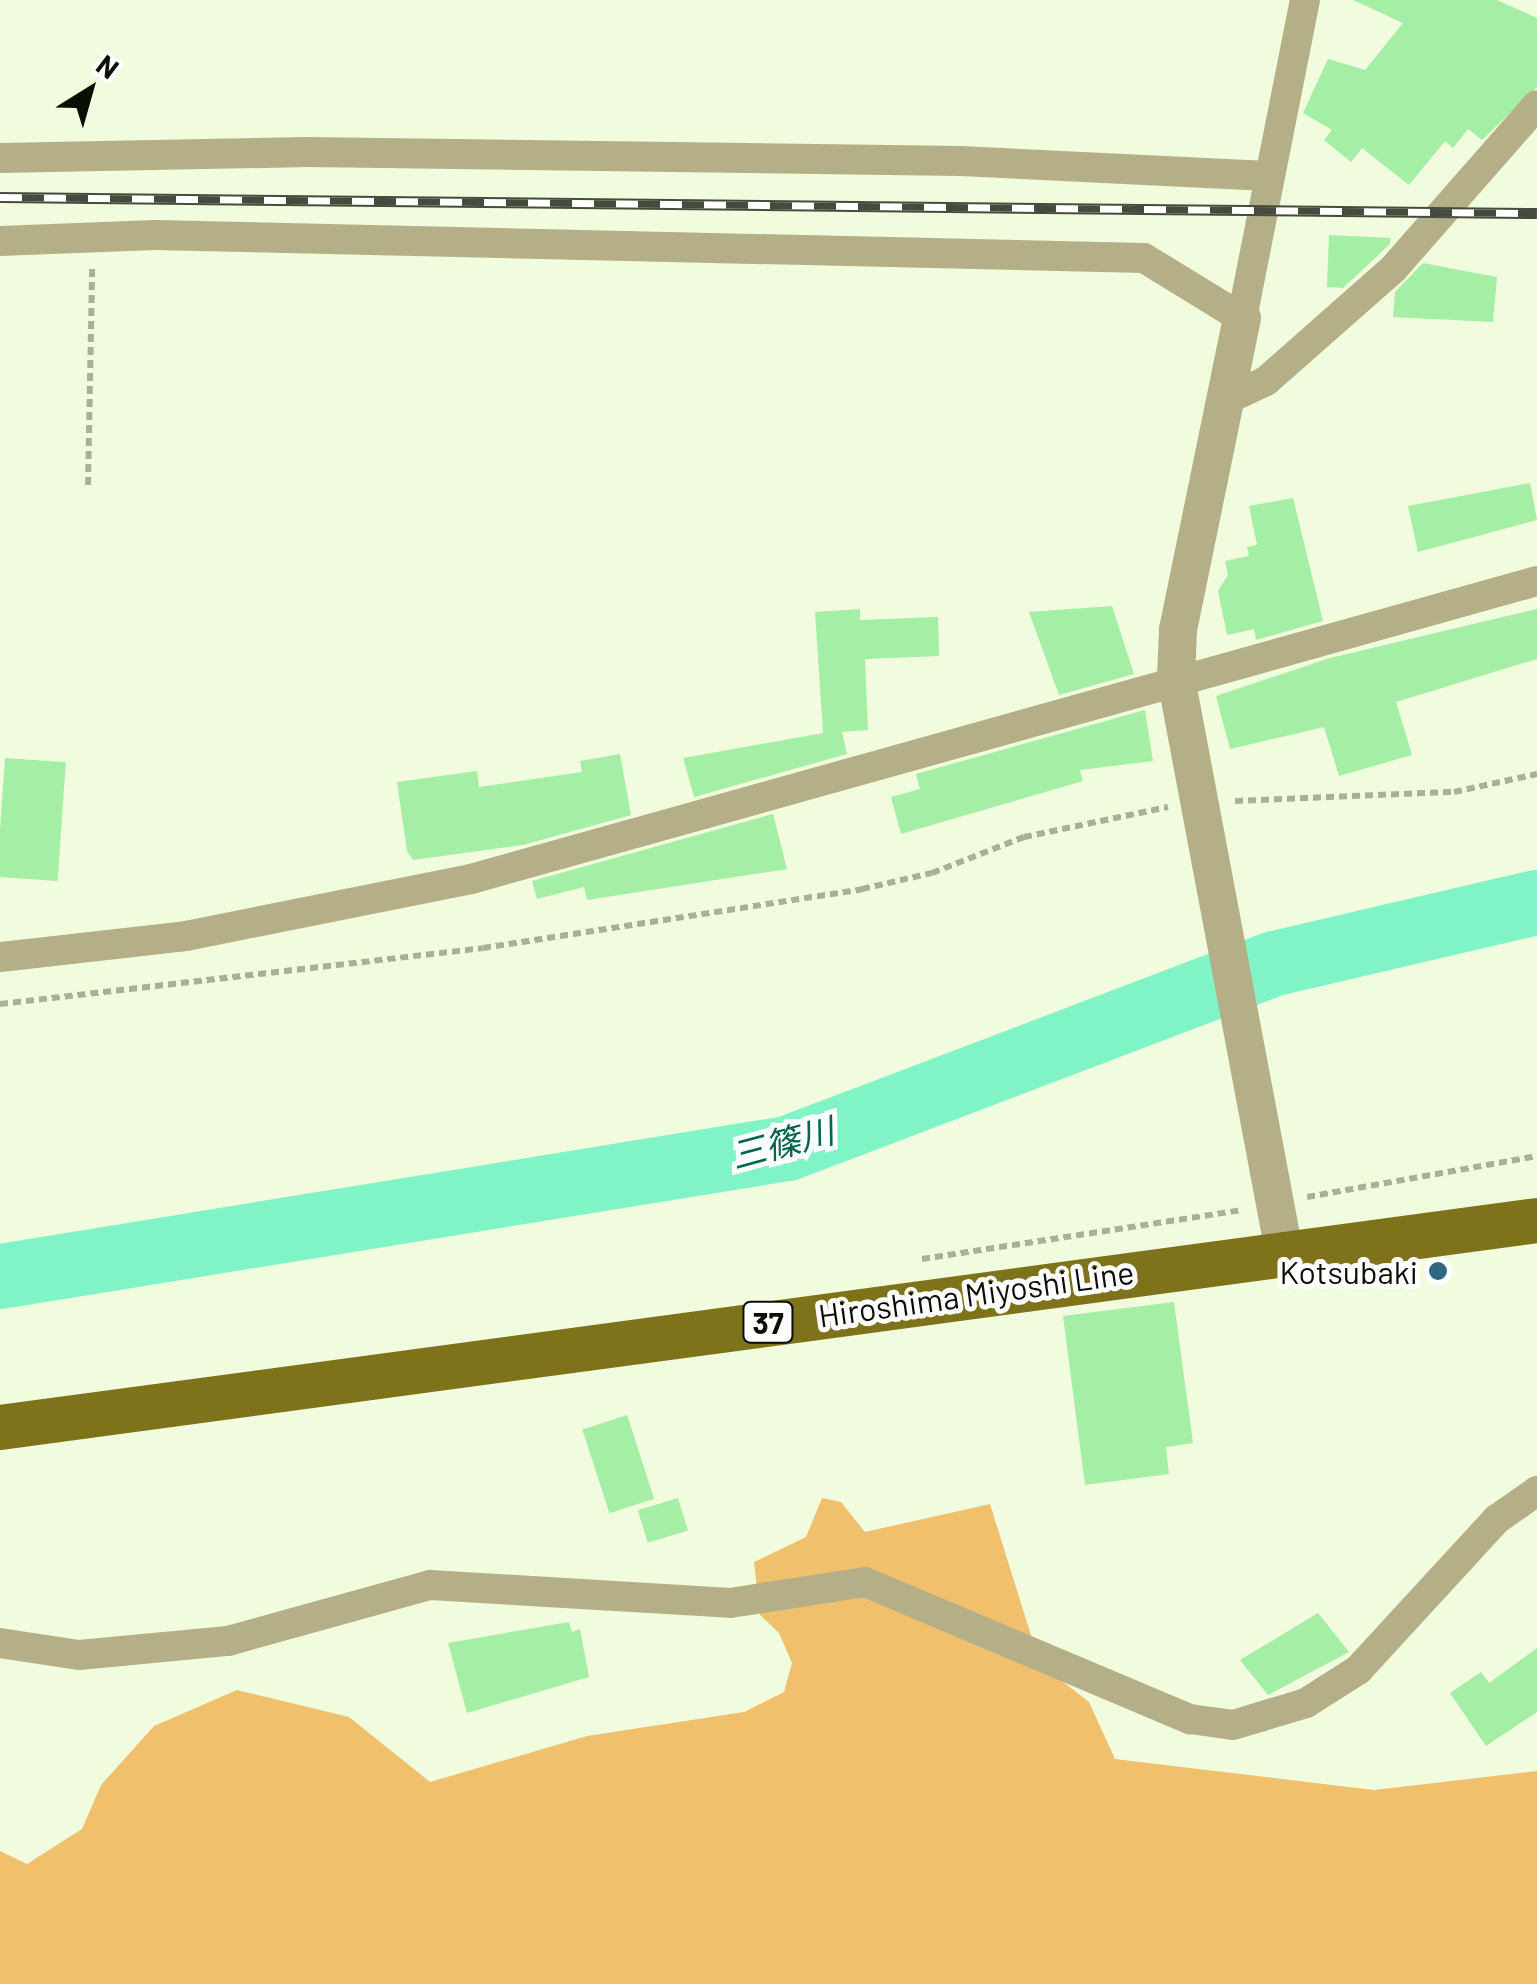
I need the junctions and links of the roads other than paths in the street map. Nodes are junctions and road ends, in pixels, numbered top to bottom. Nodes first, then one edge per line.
1 (1304, 0) edge
2 (1537, 105) edge
3 (0, 158) edge
4 (1268, 176) junction
5 (0, 241) edge
6 (1242, 318) junction
7 (1228, 399) junction
8 (1537, 581) edge
9 (1176, 678) junction
10 (0, 957) edge
11 (1537, 1220) edge
12 (1284, 1251) junction
13 (0, 1427) edge
14 (1537, 1490) edge
15 (0, 1643) edge

1 - 4 street
2 - 7 street
3 - 4 street
4 - 6 street
5 - 6 street
6 - 7 street
7 - 9 street
8 - 9 street
9 - 10 street
9 - 12 street
11 - 12 main road, Hiroshima Miyoshi Line / 37
12 - 13 main road, Hiroshima Miyoshi Line / 37
14 - 15 street

